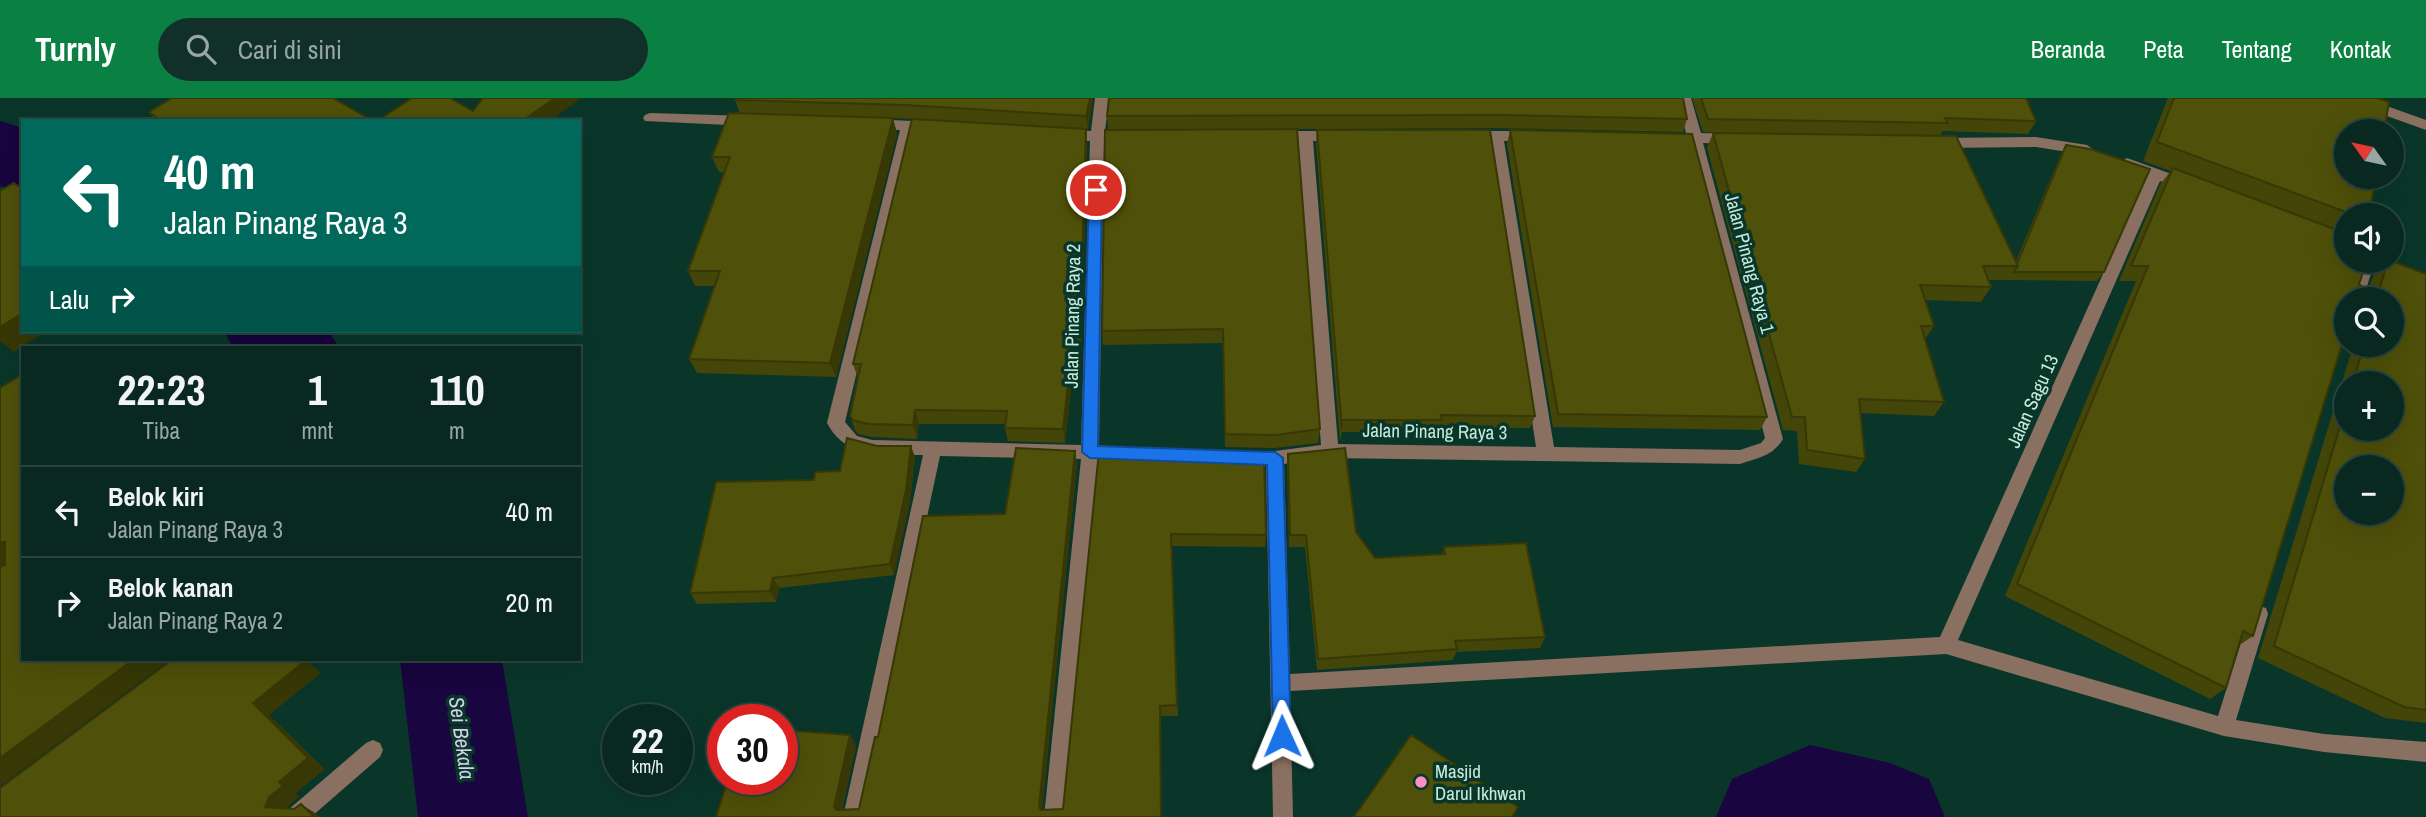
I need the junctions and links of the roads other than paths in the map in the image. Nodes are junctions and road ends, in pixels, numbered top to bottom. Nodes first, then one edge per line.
1 (1102, 98) edge
2 (1684, 98) edge
3 (2350, 98) edge
4 (650, 118) dead end
5 (758, 121) edge
6 (853, 124) edge
7 (2426, 125) edge
8 (908, 126) junction
9 (948, 128) edge
10 (1043, 134) edge
11 (1263, 136) edge
12 (1305, 136) junction
13 (1359, 136) edge
14 (1455, 136) edge
15 (1496, 136) junction
16 (1097, 137) junction
17 (1138, 137) edge
18 (1549, 137) edge
19 (1656, 138) edge
20 (1696, 138) junction
21 (1748, 139) edge
22 (1920, 144) edge
23 (2156, 173) junction
24 (2207, 192) edge
25 (1774, 439) joint
26 (933, 448) junction
27 (1330, 451) junction
28 (1090, 452) junction
29 (1143, 454) edge
30 (1546, 454) junction
31 (1222, 457) edge
32 (1275, 458) junction
33 (2265, 593) edge
34 (1946, 645) junction
35 (1281, 682) junction
36 (2224, 727) junction
37 (373, 750) dead end
38 (2426, 752) edge
39 (295, 817) edge
40 (853, 817) edge
41 (1055, 817) edge
42 (1283, 817) edge

1 - 16 street, Jalan Pinang Raya 2
2 - 20 street, Jalan Pinang Raya 1
3 - 7 street
4 - 5 street
6 - 8 street
8 - 9 street
8 - 26 street
10 - 16 street
11 - 12 street
12 - 13 street
12 - 27 street
14 - 15 street
15 - 18 street
15 - 30 street
16 - 17 street
16 - 28 street, Jalan Pinang Raya 2
19 - 20 street
20 - 21 street
20 - 25 street, Jalan Pinang Raya 1
22 - 23 street
23 - 24 street
23 - 34 street, Jalan Sagu 13
25 - 30 street, Jalan Pinang Raya 3
26 - 28 street
26 - 40 street
27 - 30 street, Jalan Pinang Raya 3
27 - 32 street, Jalan Pinang Raya 3
28 - 29 street
28 - 41 street, Jalan Pinang Raya 2
31 - 32 street, Jalan Pinang Raya 3
32 - 35 street
33 - 36 street
34 - 35 street
34 - 36 street
35 - 42 street
36 - 38 street
37 - 39 street

